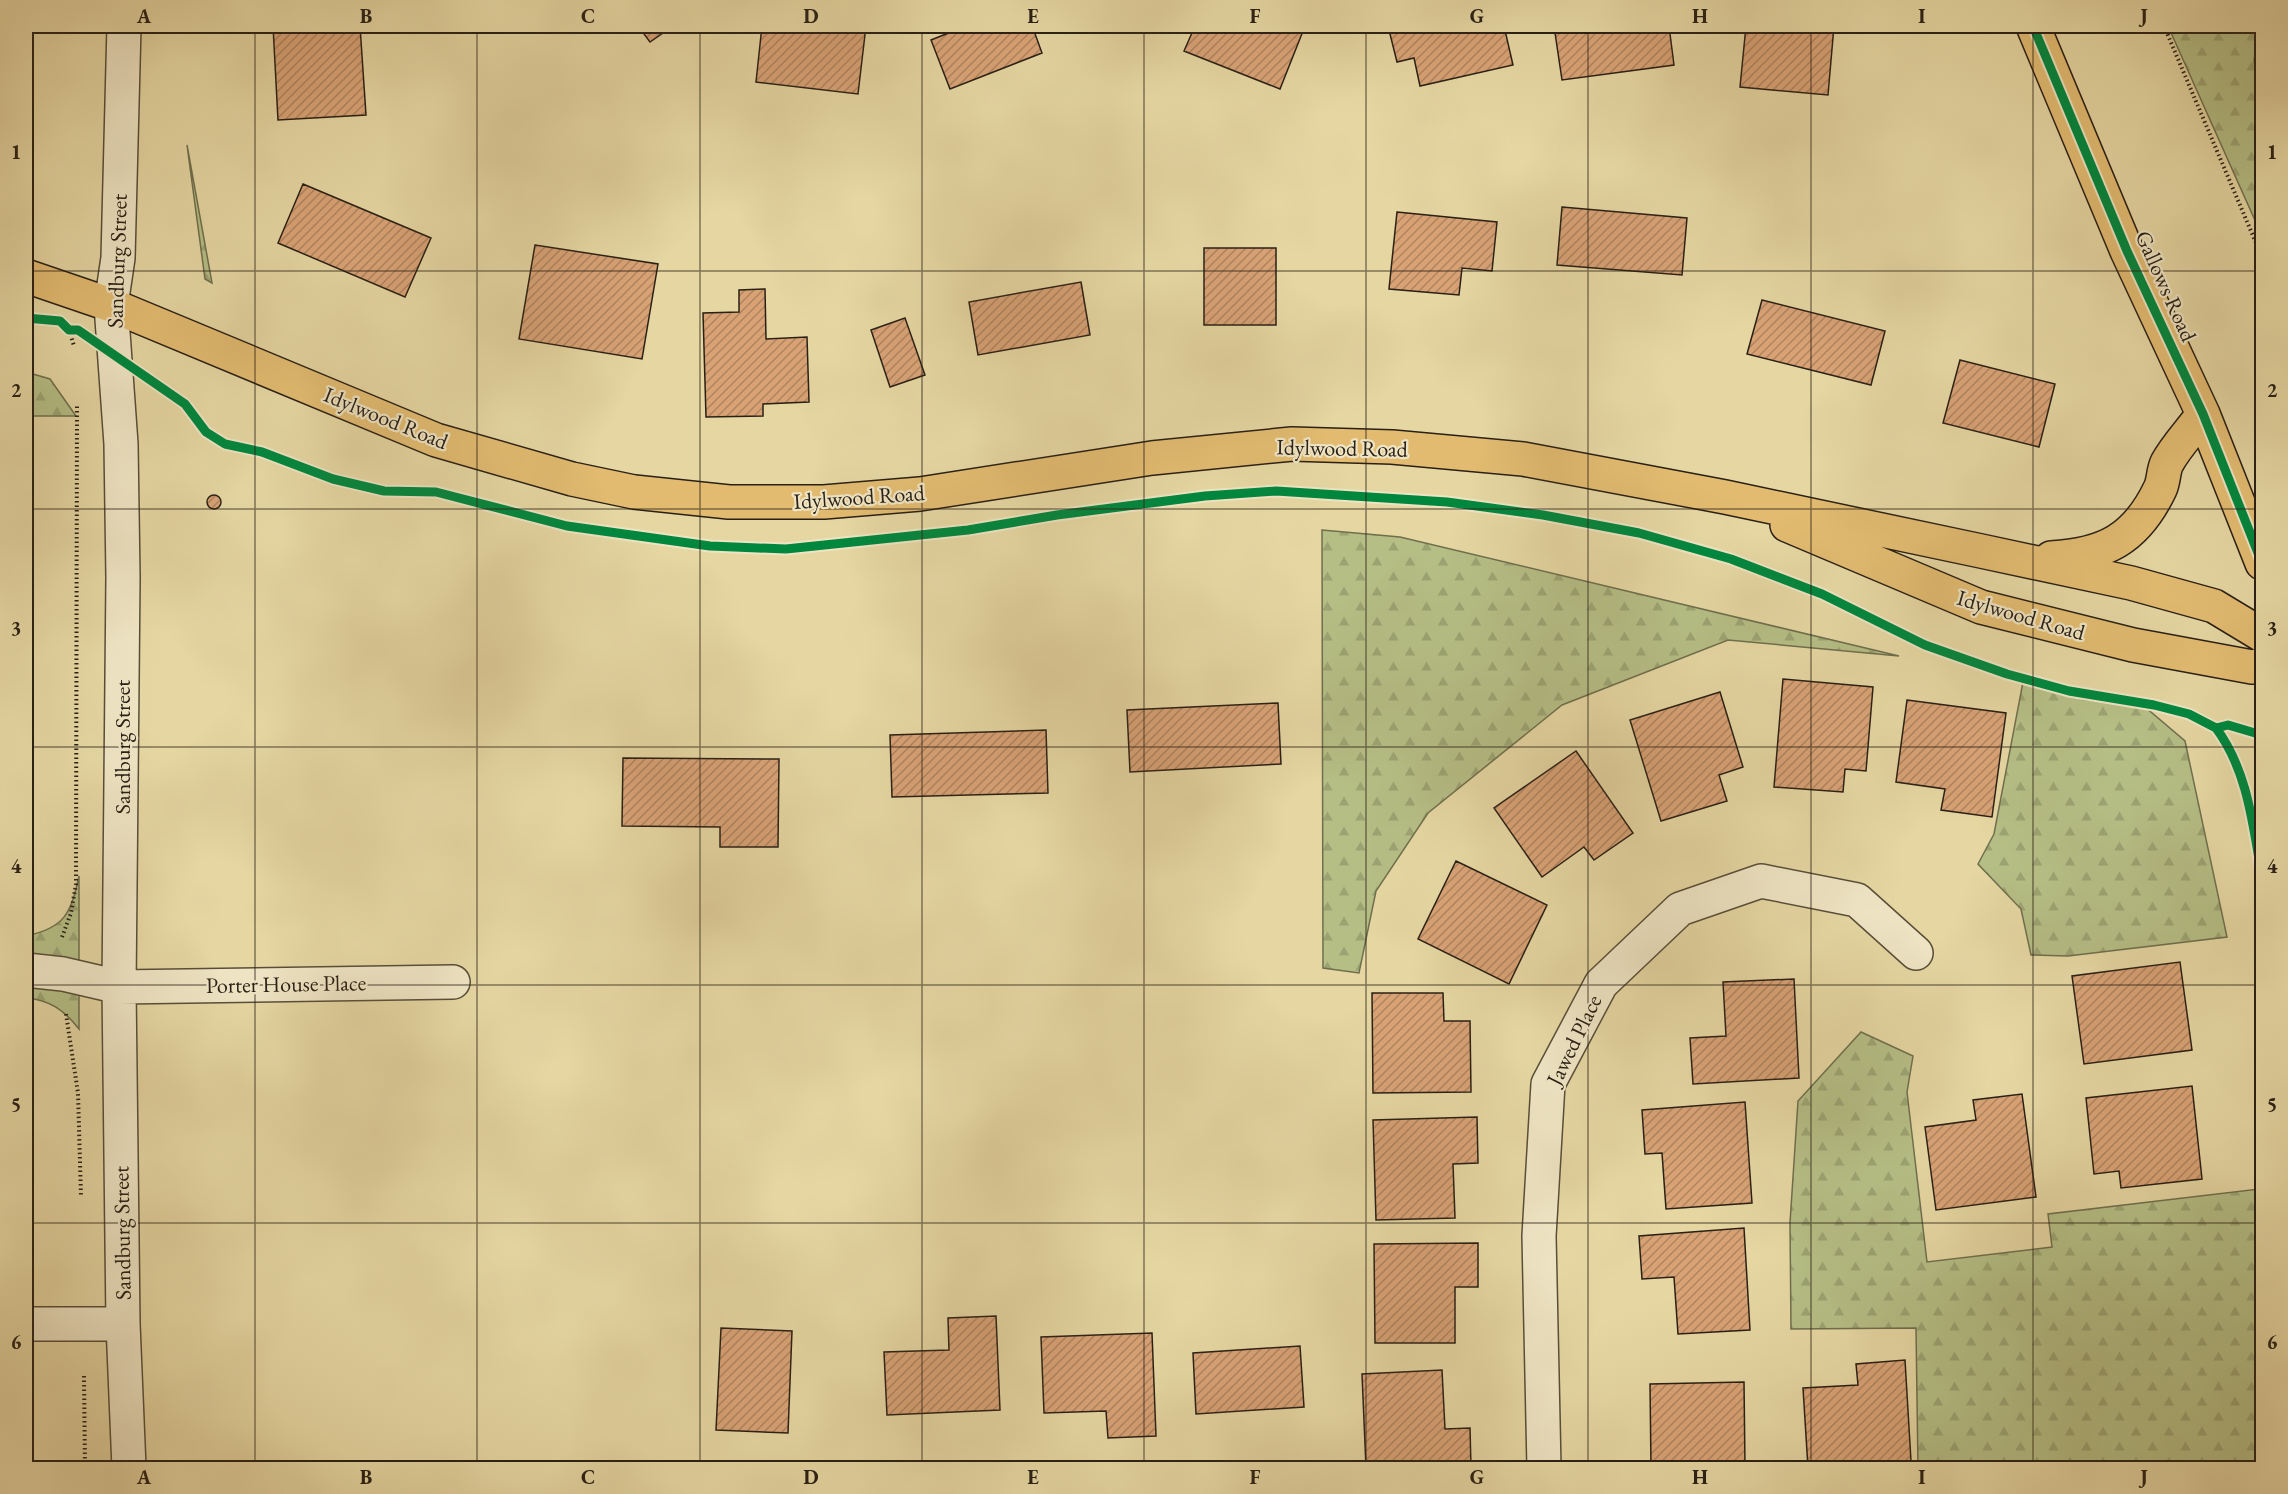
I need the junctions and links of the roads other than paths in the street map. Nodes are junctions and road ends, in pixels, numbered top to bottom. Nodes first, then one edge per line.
1 (124, 26) edge
2 (2033, 26) edge
3 (26, 276) edge
4 (111, 305) junction
5 (2203, 414) junction
6 (1725, 497) junction
7 (2024, 560) junction
8 (2262, 563) edge
9 (2262, 634) edge
10 (2262, 665) edge
11 (1916, 953) dead end
12 (26, 970) edge
13 (453, 982) dead end
14 (119, 987) junction
15 (26, 1324) edge
16 (123, 1324) junction
17 (129, 1468) edge
18 (1544, 1468) edge

1 - 4 street, Sandburg Street
2 - 5 main road, Gallows Road
3 - 4 main road, Idylwood Road
4 - 6 main road, Idylwood Road
4 - 14 street, Sandburg Street
5 - 7 main road
5 - 8 main road, Gallows Road
6 - 7 main road, Idylwood Road
6 - 10 main road, Idylwood Road
7 - 9 main road, Idylwood Road
11 - 18 street, Jawed Place
12 - 14 street, Porter House Place
13 - 14 street, Porter House Place
14 - 16 street, Sandburg Street
15 - 16 street
16 - 17 street, Sandburg Street

